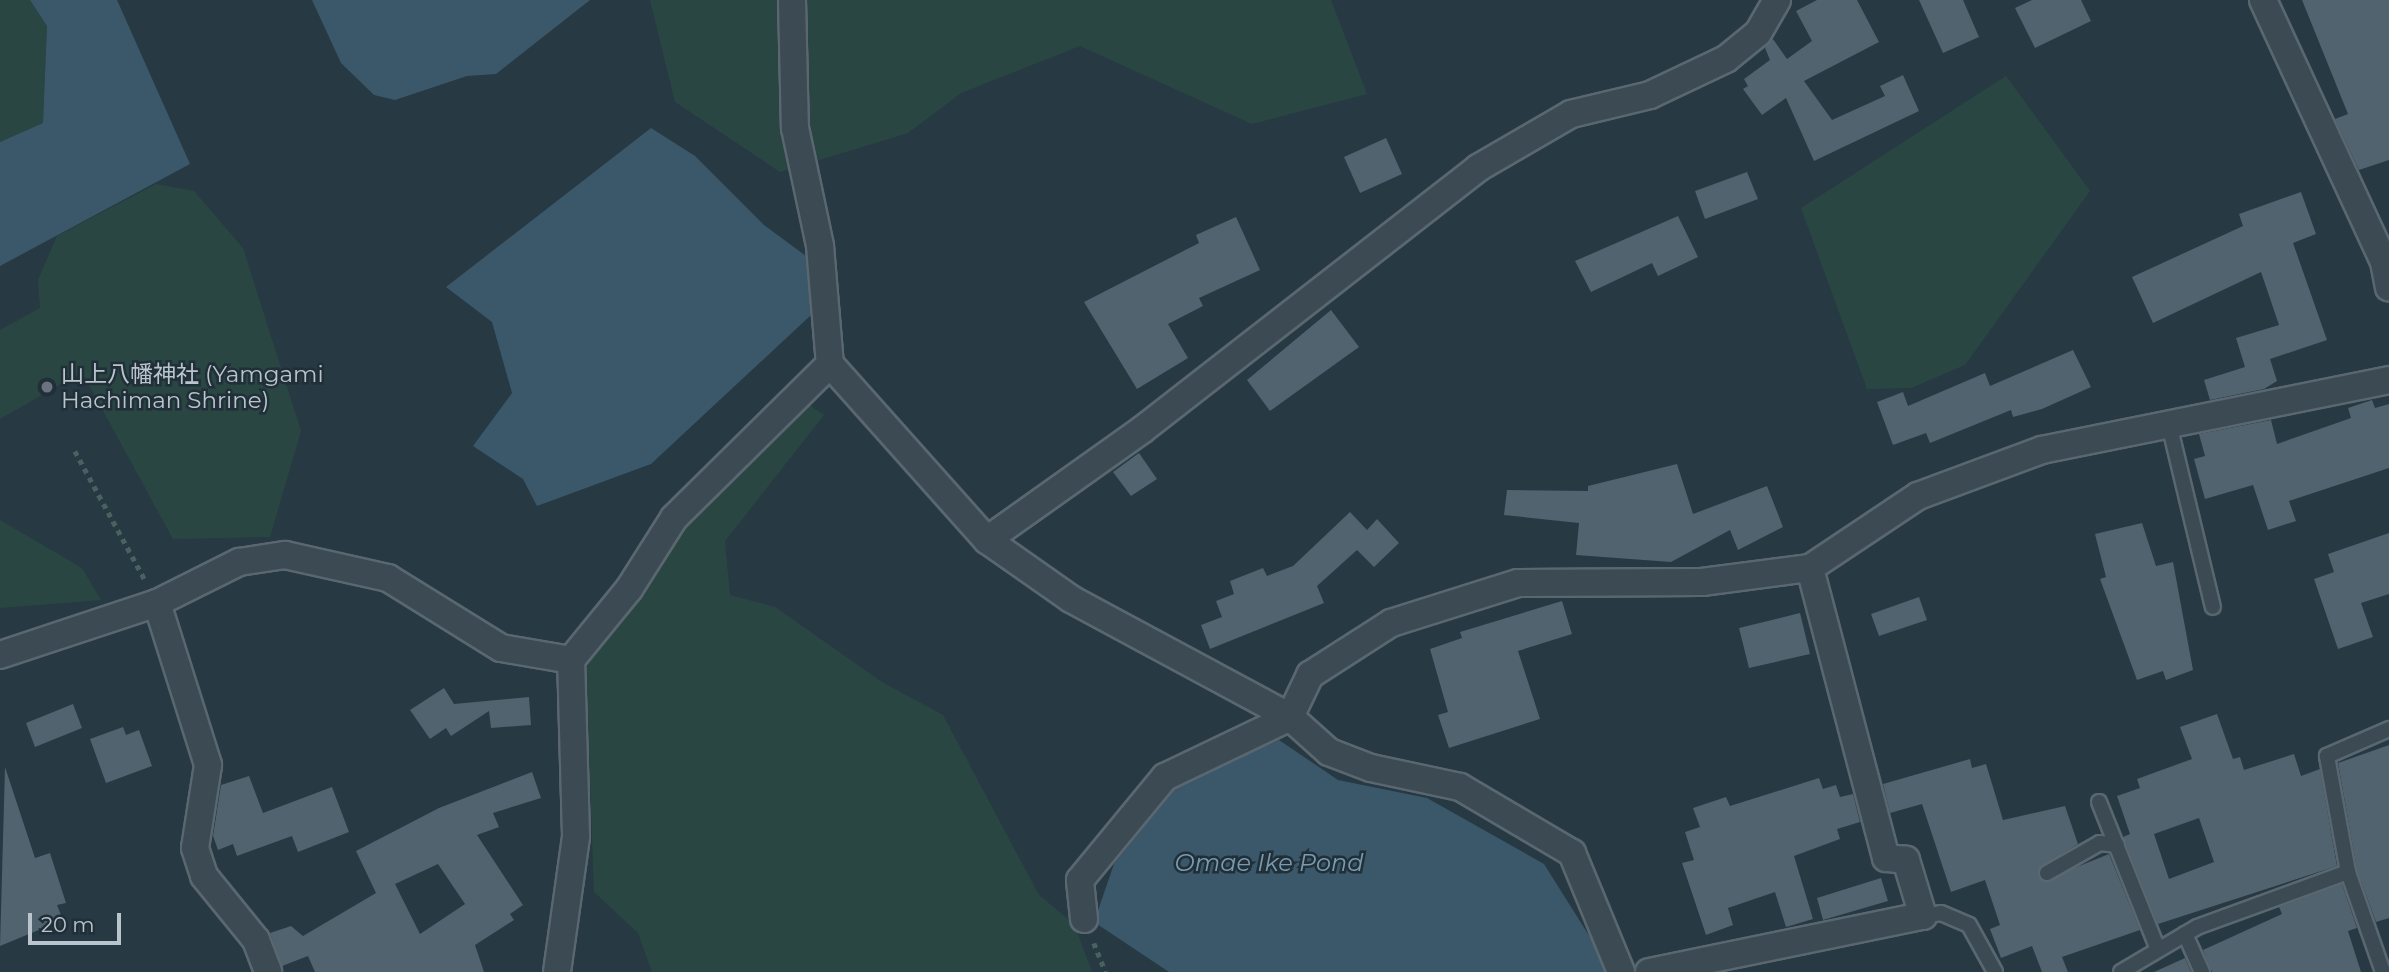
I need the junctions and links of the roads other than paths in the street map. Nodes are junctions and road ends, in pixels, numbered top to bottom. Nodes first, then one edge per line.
1 (792, 0) edge
2 (1777, 0) edge
3 (2263, 0) edge
4 (2389, 288) edge
5 (830, 363) junction
6 (2389, 380) edge
7 (2168, 420) junction
8 (986, 540) junction
9 (1810, 568) junction
10 (157, 603) junction
11 (2213, 607) dead end
12 (0, 655) edge
13 (571, 660) junction
14 (1290, 717) junction
15 (2389, 729) edge
16 (2099, 802) dead end
17 (2117, 845) junction
18 (2348, 872) junction
19 (2047, 873) dead end
20 (1923, 916) junction
21 (1084, 919) dead end
22 (2185, 934) junction
23 (2157, 947) junction
24 (268, 972) edge
25 (557, 972) edge
26 (1621, 972) edge
27 (1649, 972) edge
28 (1995, 972) edge
29 (2121, 972) edge
30 (2202, 972) edge
31 (2383, 972) edge

1 - 5 street
2 - 8 street
3 - 4 street
5 - 8 street
5 - 13 street
6 - 7 street
7 - 9 street
7 - 11 lane
8 - 14 street
9 - 14 street
9 - 20 street
10 - 12 street
10 - 13 street
10 - 24 street
13 - 25 street
14 - 21 street
14 - 26 street
15 - 18 lane
16 - 17 lane
17 - 19 lane
17 - 23 lane
18 - 22 lane
18 - 31 lane
20 - 27 street
20 - 28 lane
22 - 23 lane
22 - 30 lane
23 - 29 lane

